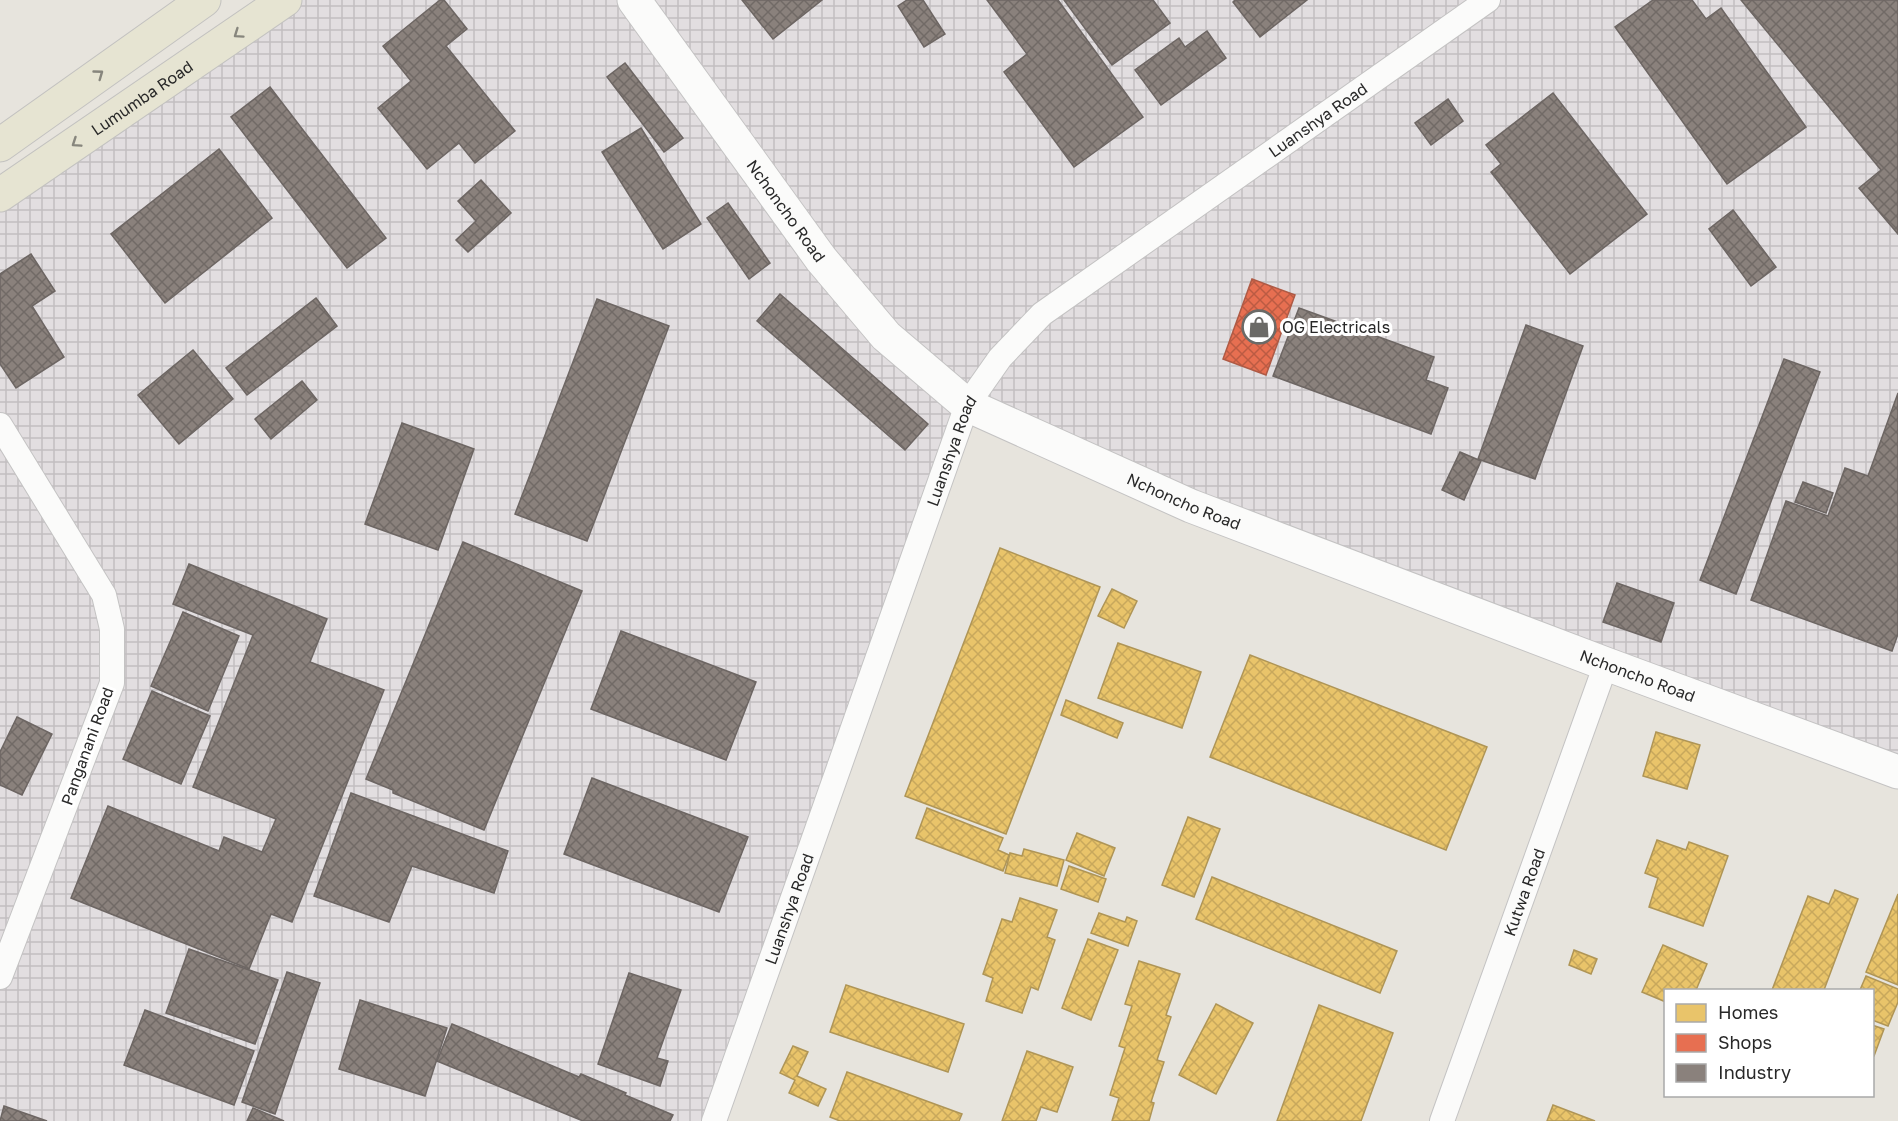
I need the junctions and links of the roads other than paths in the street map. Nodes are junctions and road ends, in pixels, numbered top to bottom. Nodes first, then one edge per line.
1 (204, 0) edge
2 (285, 0) edge
3 (634, 0) edge
4 (1488, 0) edge
5 (0, 145) edge
6 (0, 195) edge
7 (967, 405) junction
8 (0, 425) edge
9 (1606, 664) junction
10 (1898, 772) edge
11 (0, 977) edge
12 (714, 1121) edge
13 (1442, 1121) edge

5 -> 1 main road
2 -> 6 main road, Lumumba Road
3 - 7 street, Nchoncho Road
4 - 7 street, Luanshya Road
7 - 9 street, Nchoncho Road
7 - 12 street, Luanshya Road
8 - 11 street, Panganani Road
9 - 10 street, Nchoncho Road
9 - 13 street, Kutwa Road

